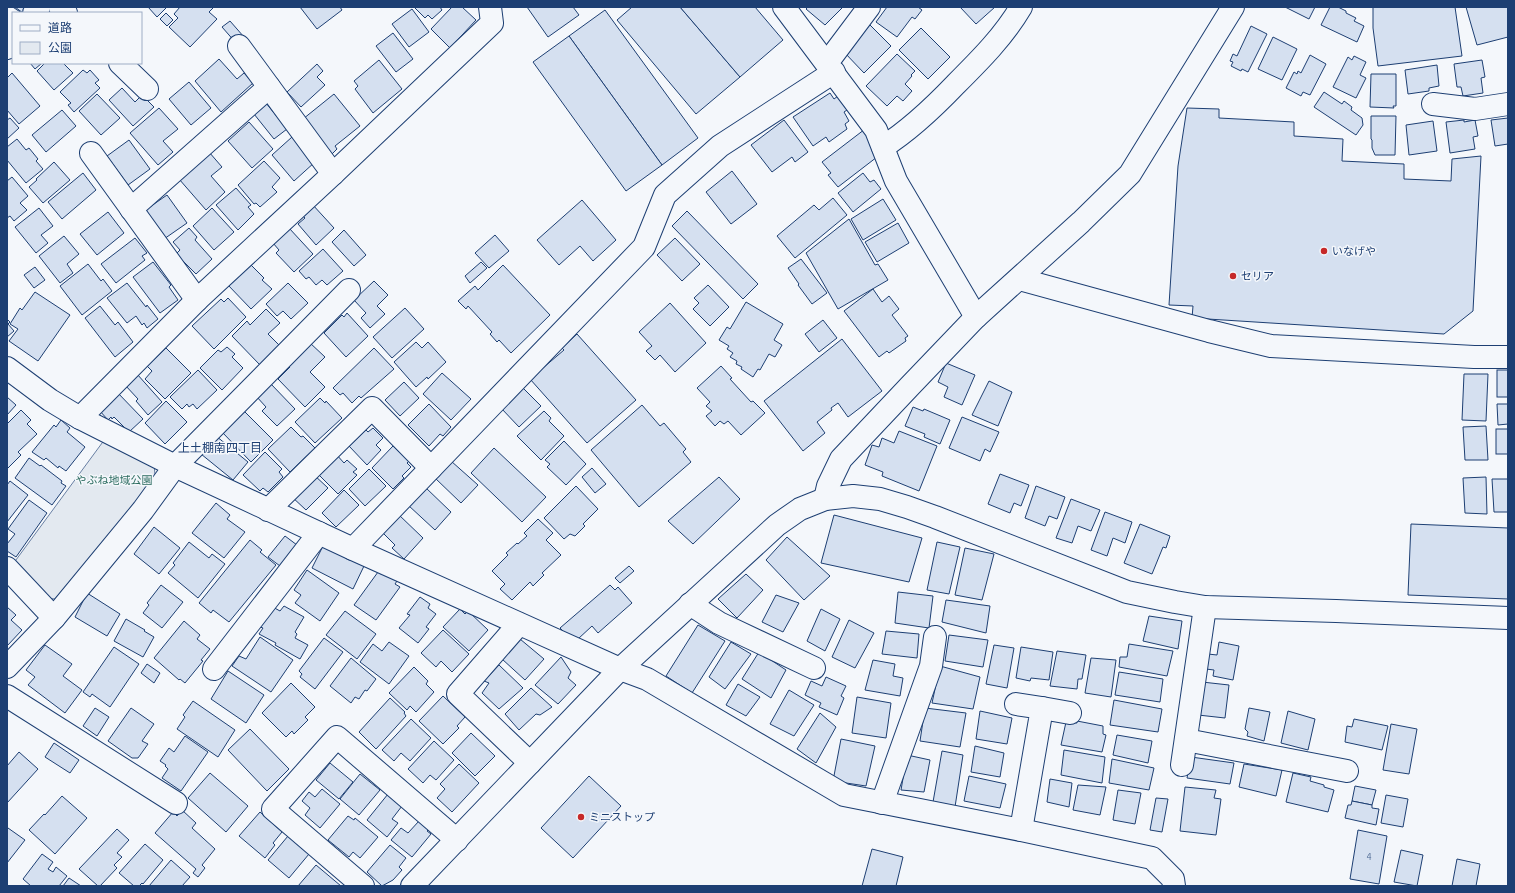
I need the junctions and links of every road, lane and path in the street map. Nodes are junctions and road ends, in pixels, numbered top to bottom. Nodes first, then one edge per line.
1 (490, 7) edge
2 (784, 7) edge
3 (870, 7) edge
4 (1233, 7) edge
5 (1016, 9) edge
6 (239, 46) dead end
7 (121, 64) edge
8 (830, 68) junction
9 (269, 87) junction
10 (147, 89) dead end
11 (1433, 104) dead end
12 (1508, 104) edge
13 (883, 147) junction
14 (91, 153) dead end
15 (333, 174) junction
16 (131, 209) junction
17 (1019, 279) junction
18 (349, 290) dead end
19 (197, 300) junction
20 (976, 317) junction
21 (1508, 357) edge
22 (7, 368) edge
23 (80, 418) junction
24 (175, 466) junction
25 (431, 468) junction
26 (825, 499) junction
27 (268, 510) junction
28 (319, 534) junction
29 (353, 549) junction
30 (7, 568) edge
31 (690, 604) junction
32 (1205, 607) junction
33 (54, 618) junction
34 (1508, 618) edge
35 (519, 624) junction
36 (935, 638) dead end
37 (7, 667) edge
38 (814, 668) dead end
39 (214, 669) dead end
40 (620, 669) junction
41 (7, 696) edge
42 (1016, 704) dead end
43 (1042, 708) junction
44 (1070, 713) dead end
45 (1186, 740) junction
46 (530, 763) junction
47 (1182, 765) dead end
48 (1347, 771) dead end
49 (176, 803) dead end
50 (882, 803) junction
51 (1021, 830) junction
52 (457, 840) junction
53 (363, 886) edge
54 (412, 886) edge
55 (1174, 886) edge

1 - 15 street
2 - 8 street
3 - 8 street
4 - 17 street
5 - 13 street
6 - 9 street
7 - 10 street
8 - 13 street
8 - 25 street
9 - 15 street
9 - 16 street
11 - 12 street
13 - 20 street
14 - 16 street
15 - 19 street
16 - 19 street
17 - 20 street
17 - 21 street
18 - 24 street
19 - 23 street
20 - 26 street
22 - 23 street
23 - 24 street
24 - 27 street
24 - 33 street
25 - 27 street
25 - 29 street
26 - 31 street
26 - 32 street
27 - 28 street
28 - 29 street
28 - 39 street
29 - 35 street
30 - 33 street
31 - 38 street
31 - 40 street
32 - 34 street
32 - 45 street
33 - 37 street
35 - 40 street
35 - 46 street
36 - 50 street
40 - 46 street
40 - 50 street
41 - 49 street
42 - 43 street
43 - 44 street
43 - 51 street
45 - 47 street
45 - 48 street
46 - 52 street
50 - 51 street
51 - 55 street
52 - 53 street
52 - 54 street

